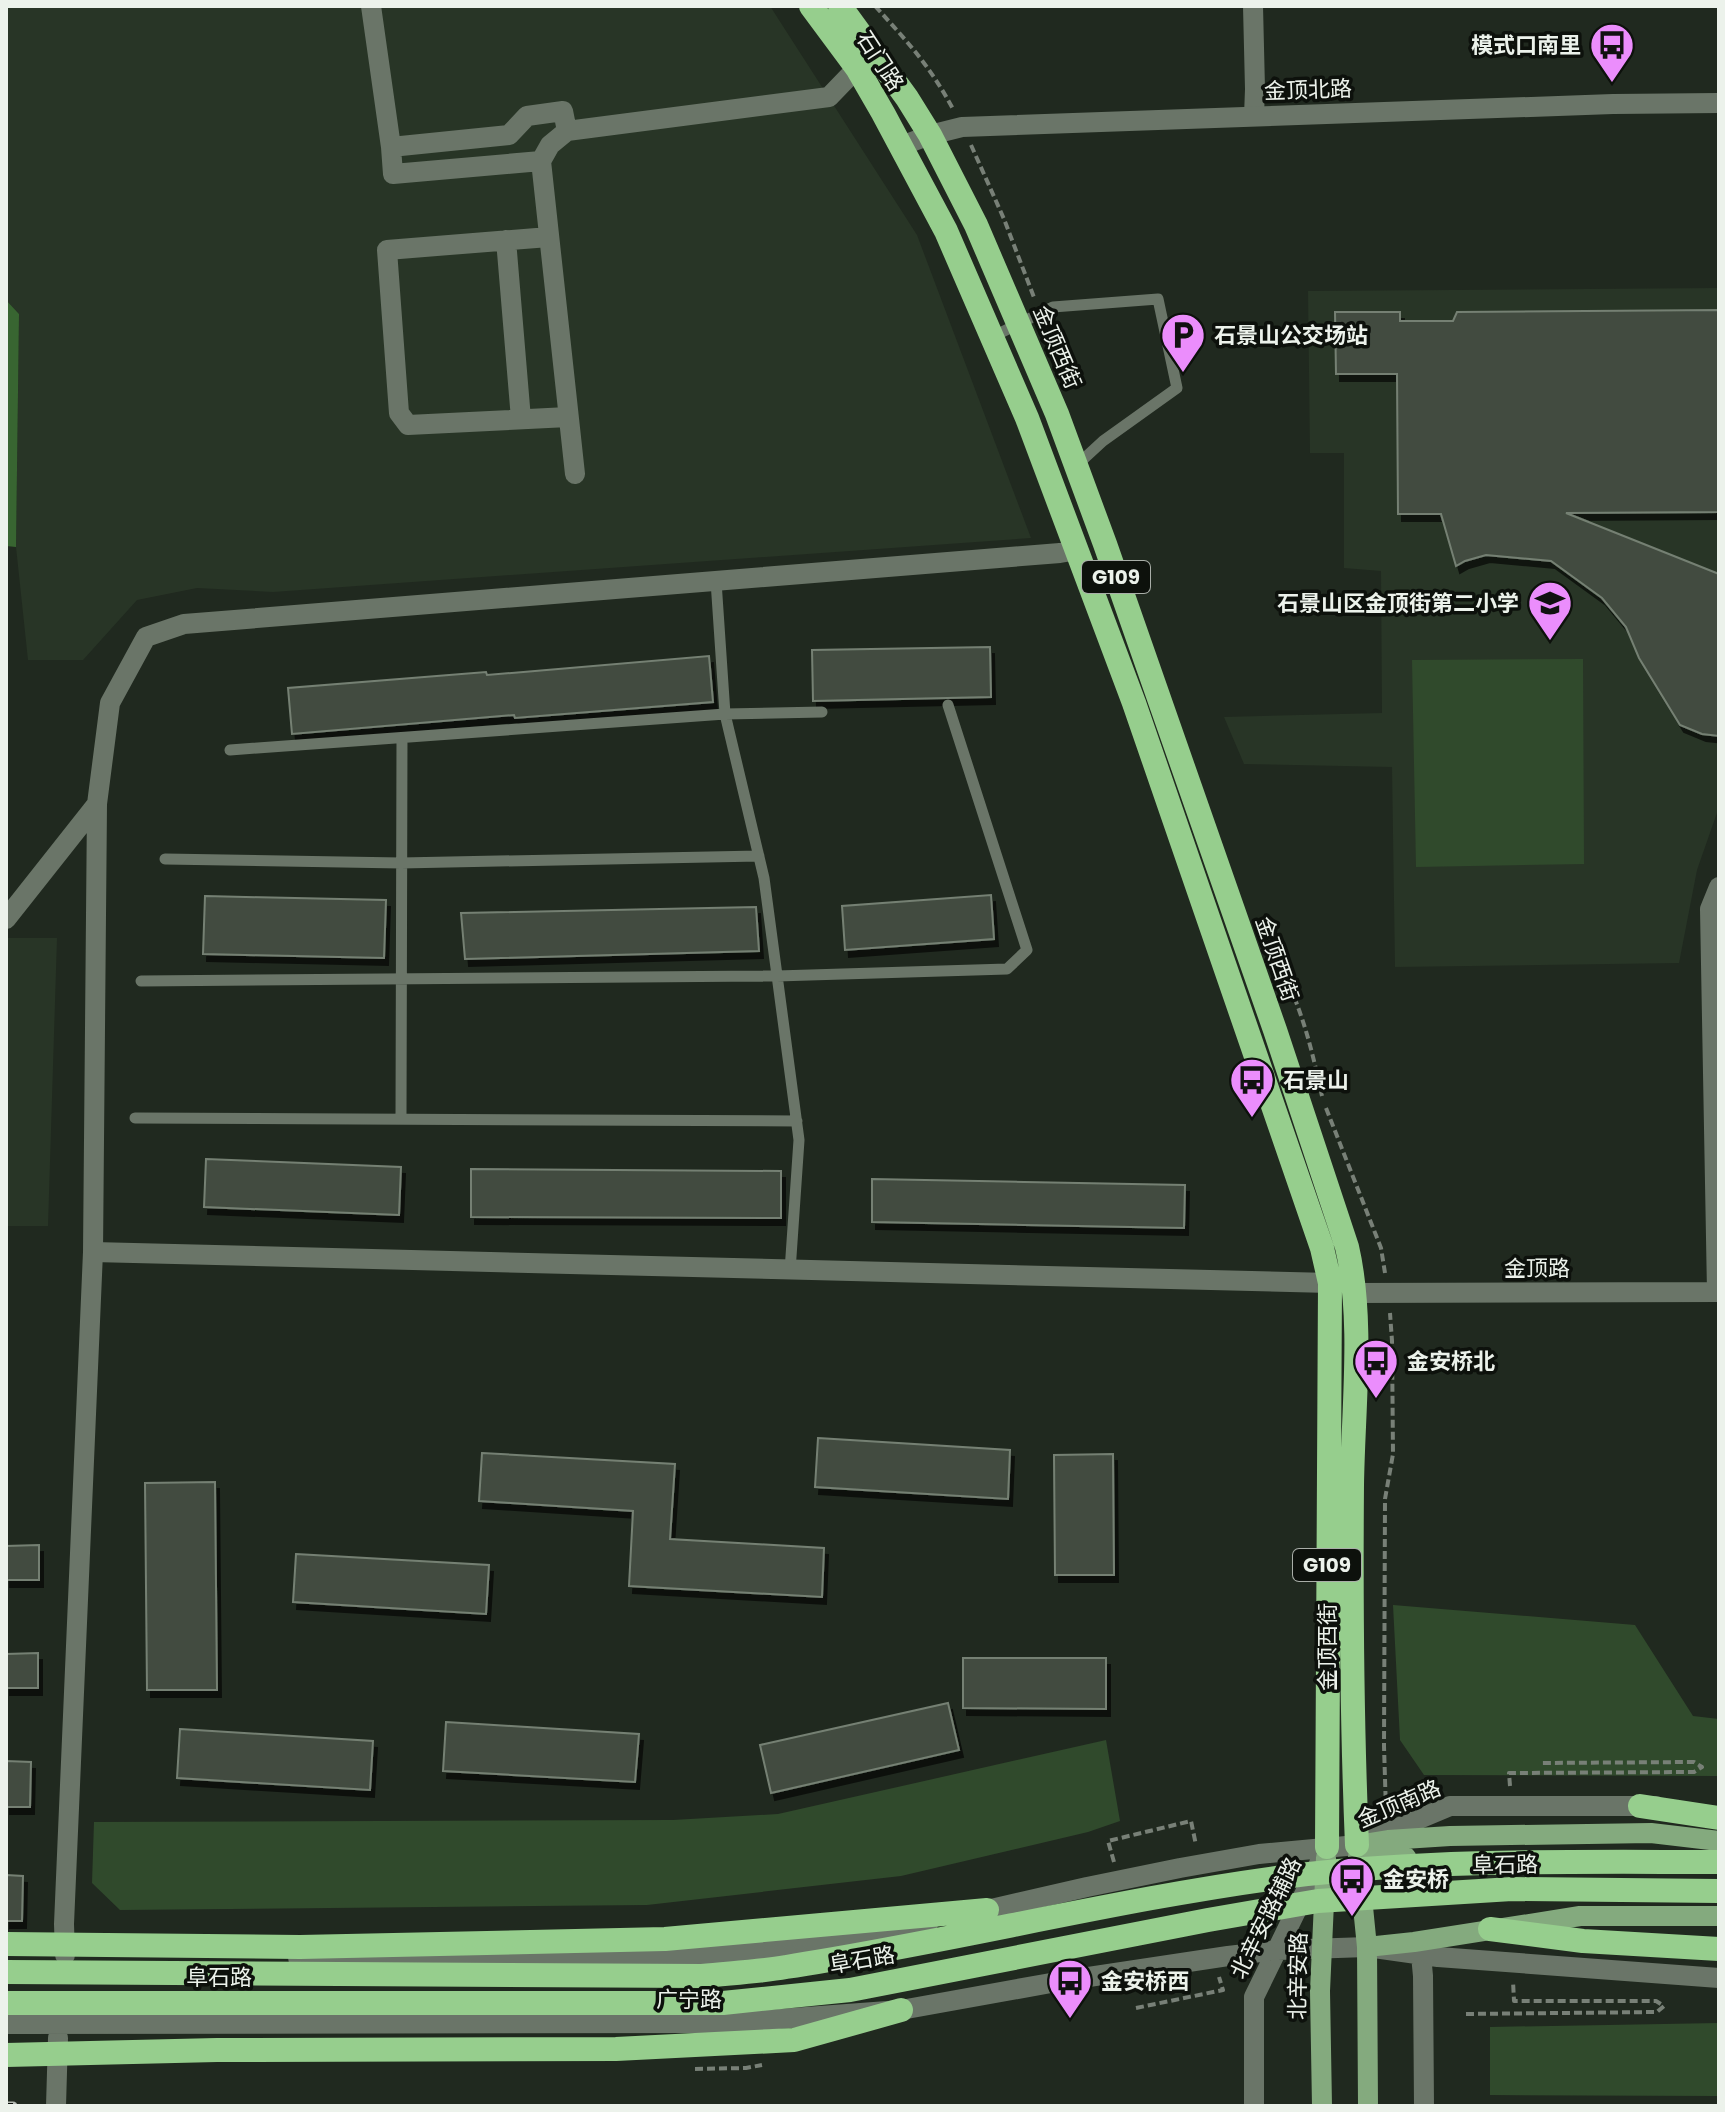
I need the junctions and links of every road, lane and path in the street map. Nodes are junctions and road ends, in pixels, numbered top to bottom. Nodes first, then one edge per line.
1 (371, 6) edge
2 (811, 6) edge
3 (840, 6) edge
4 (1253, 6) edge
5 (857, 68) junction
6 (1719, 103) edge
7 (1254, 116) junction
8 (567, 131) junction
9 (930, 135) junction
10 (901, 146) junction
11 (391, 147) junction
12 (541, 161) junction
13 (549, 237) junction
14 (506, 240) junction
15 (1018, 324) junction
16 (992, 337) junction
17 (568, 417) junction
18 (521, 419) junction
19 (1076, 466) junction
20 (575, 474) dead end
21 (1078, 550) junction
22 (716, 581) junction
23 (948, 705) dead end
24 (822, 712) dead end
25 (725, 714) junction
26 (402, 738) junction
27 (230, 750) dead end
28 (97, 804) junction
29 (759, 856) junction
30 (165, 859) dead end
31 (401, 863) junction
32 (1719, 887) edge
33 (13, 902) edge
34 (6, 919) edge
35 (777, 976) junction
36 (401, 979) junction
37 (141, 981) dead end
38 (135, 1118) dead end
39 (401, 1119) junction
40 (797, 1121) junction
41 (93, 1252) junction
42 (790, 1271) junction
43 (1330, 1283) junction
44 (1718, 1292) edge
45 (1354, 1293) junction
46 (1541, 1763) dead end
47 (1510, 1787) dead end
48 (1640, 1806) junction
49 (1719, 1806) edge
50 (1719, 1818) edge
51 (1719, 1829) edge
52 (1651, 1833) junction
53 (1108, 1841) dead end
54 (1719, 1841) edge
55 (1357, 1845) junction
56 (1197, 1847) dead end
57 (1327, 1847) junction
58 (1719, 1855) edge
59 (1719, 1862) edge
60 (1719, 1891) edge
61 (987, 1910) junction
62 (1719, 1916) edge
63 (1490, 1929) junction
64 (6, 1944) edge
65 (1367, 1947) junction
66 (1321, 1948) junction
67 (1418, 1948) junction
68 (1719, 1949) edge
69 (1278, 1950) junction
70 (6, 1954) edge
71 (65, 1955) junction
72 (1513, 1971) dead end
73 (6, 1972) edge
74 (1219, 1977) dead end
75 (1719, 1978) edge
76 (6, 2003) edge
77 (1136, 2008) dead end
78 (901, 2010) junction
79 (1466, 2014) dead end
80 (6, 2024) edge
81 (58, 2024) junction
82 (6, 2055) edge
83 (56, 2106) edge
84 (1254, 2106) edge
85 (1322, 2106) edge
86 (1368, 2106) edge
87 (1424, 2106) edge

1 - 11 street
2 - 5 highway, 石门路 / G109
3 - 9 highway, 石门路 / G109
4 - 7 street
5 - 8 street
5 - 10 highway, 石门路 / G109
6 - 7 street, 金顶北路
7 - 9 street, 金顶北路
8 - 11 street
8 - 12 street
9 - 10 street, 金顶北路
9 - 15 highway, 金顶西街 / G109
10 - 16 highway, 金顶西街 / G109
11 - 12 street
12 - 13 street
13 - 14 street
13 - 17 street
14 - 18 street
14 - 18 street
15 - 16 lane
15 - 19 highway, 金顶西街 / G109
15 - 19 lane
16 - 21 highway, 金顶西街 / G109
17 - 18 street
17 - 20 street
19 - 45 highway, 金顶西街 / G109
21 - 22 street
21 - 43 highway, 金顶西街 / G109
22 - 25 lane
22 - 28 street
23 - 35 lane
24 - 25 lane
25 - 26 lane
25 - 29 lane
26 - 27 lane
26 - 31 lane
28 - 33 street
28 - 41 street
29 - 31 lane
29 - 35 lane
30 - 31 lane
31 - 36 lane
32 - 44 street
33 - 34 street
35 - 36 lane
35 - 40 lane
36 - 37 lane
36 - 39 lane
38 - 39 lane
39 - 40 lane
40 - 42 lane
41 - 42 street
41 - 71 street
42 - 43 street
43 - 57 highway, 金顶西街 / G109
44 - 45 street, 金顶路
45 - 55 highway, 金顶西街 / G109
46 - 47 path
48 - 49 street, 金顶南路
48 - 50 highway
48 - 55 street, 金顶南路
51 - 52 main road
52 - 54 main road
52 - 55 main road
53 - 56 path
55 - 57 street, 广宁路
55 - 58 main road, 金顶南路
55 - 65 main road
57 - 61 street, 广宁路
57 - 66 main road, 北辛安路
57 - 69 street, 北辛安路辅路
59 - 73 highway, 阜石路
60 - 76 highway, 阜石路
61 - 64 highway
61 - 71 street, 广宁路
62 - 63 main road
63 - 67 main road
63 - 68 highway
65 - 66 street, 广宁路
65 - 67 main road
65 - 86 main road
66 - 69 street, 广宁路
66 - 85 main road, 北辛安路
67 - 75 street
67 - 87 street
69 - 78 street, 广宁路
69 - 84 street, 北辛安路辅路
70 - 71 street, 广宁路
72 - 79 path
74 - 77 path
78 - 81 street, 广宁路
78 - 82 highway
80 - 81 street, 广宁路
81 - 83 street

